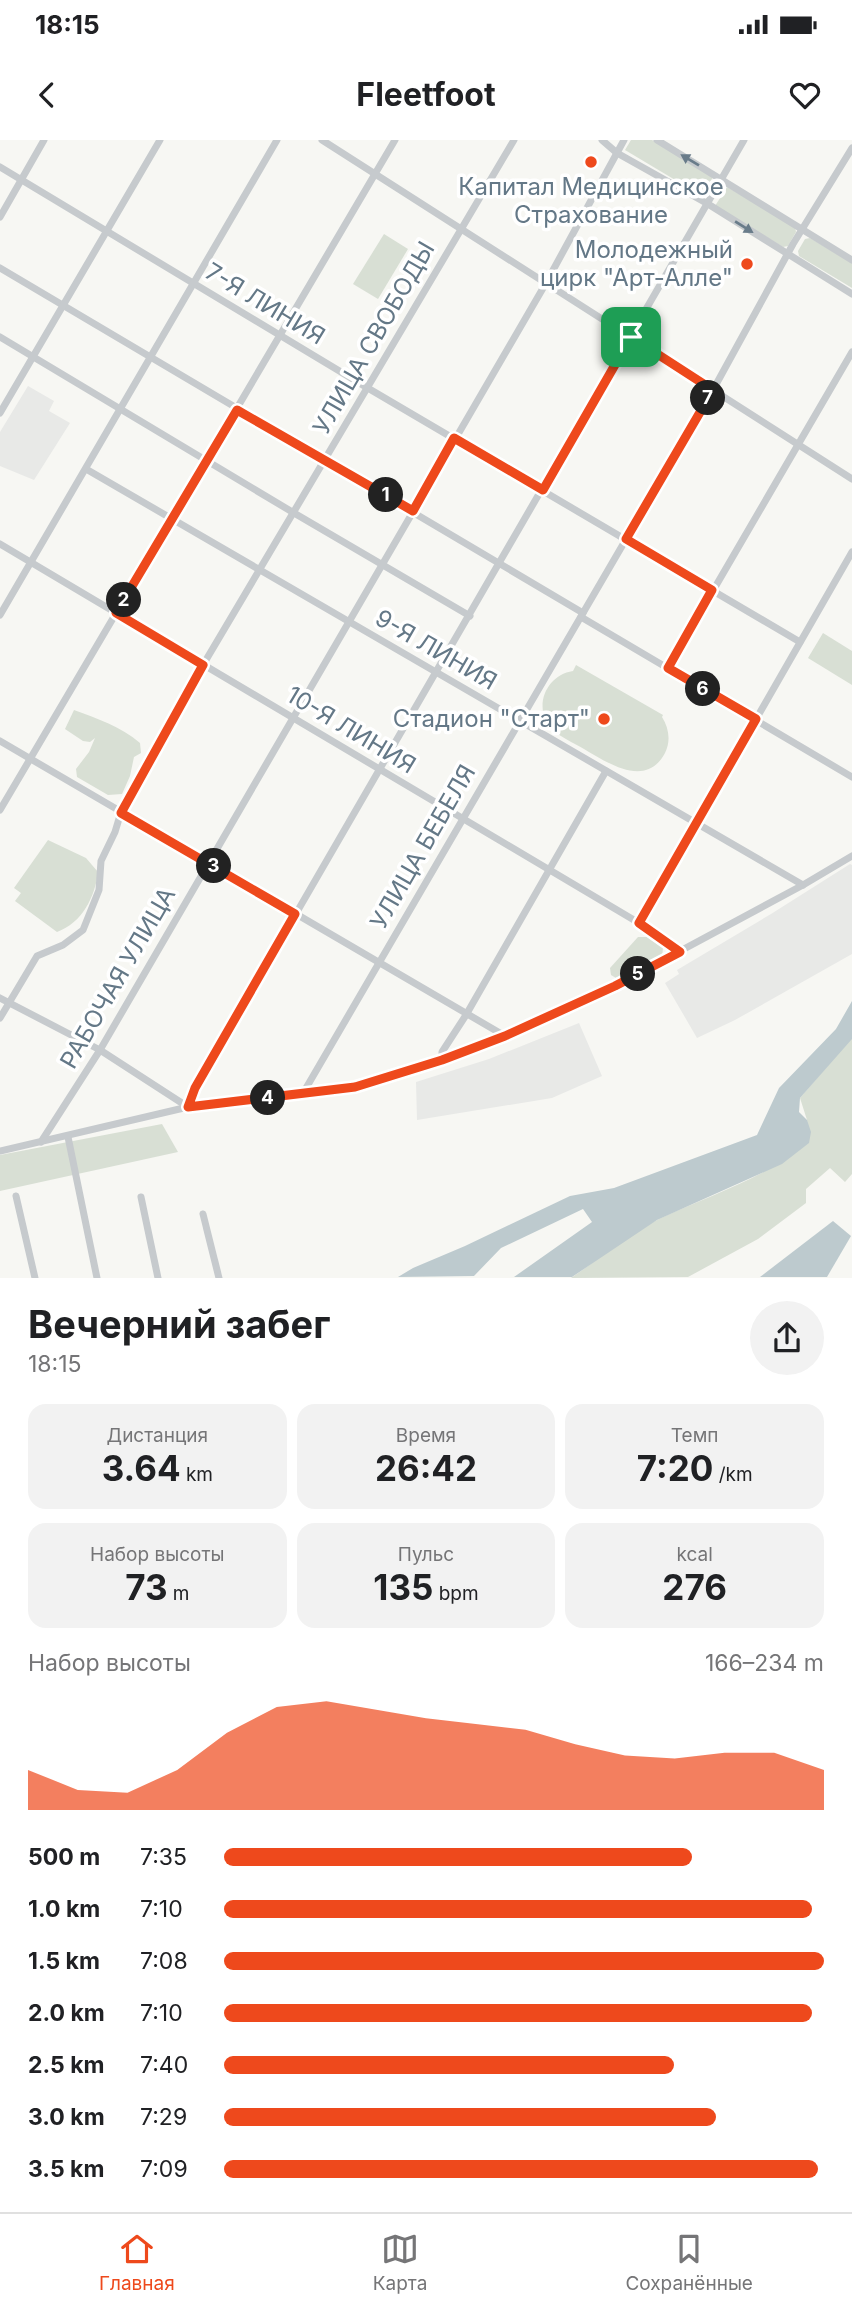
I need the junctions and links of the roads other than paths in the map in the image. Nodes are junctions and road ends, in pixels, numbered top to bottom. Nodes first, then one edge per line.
1 (44, 140) edge
2 (160, 140) edge
3 (277, 140) edge
4 (322, 140) edge
5 (395, 140) edge
6 (514, 140) edge
7 (602, 140) edge
8 (624, 140) edge
9 (657, 140) edge
10 (744, 140) edge
11 (852, 148) edge
12 (617, 153) junction
13 (0, 167) edge
14 (374, 175) junction
15 (722, 179) junction
16 (22, 180) junction
17 (708, 204) junction
18 (0, 216) edge
19 (460, 228) junction
20 (804, 229) junction
21 (107, 231) junction
22 (788, 254) junction
23 (852, 260) edge
24 (0, 268) edge
25 (194, 283) junction
26 (546, 283) junction
27 (852, 294) edge
28 (63, 306) junction
29 (280, 335) junction
30 (0, 337) edge
31 (631, 337) junction
32 (852, 352) edge
33 (33, 357) junction
34 (151, 358) junction
35 (366, 387) junction
36 (713, 390) junction
37 (121, 410) junction
38 (237, 410) junction
39 (0, 413) edge
40 (454, 438) junction
41 (797, 444) junction
42 (324, 460) junction
43 (207, 461) junction
44 (86, 469) junction
45 (852, 479) edge
46 (543, 490) junction
47 (413, 511) junction
48 (294, 513) junction
49 (173, 519) junction
50 (626, 539) junction
51 (0, 544) edge
52 (852, 552) edge
53 (31, 562) junction
54 (501, 563) junction
55 (381, 565) junction
56 (260, 570) junction
57 (712, 590) junction
58 (116, 613) junction
59 (0, 615) edge
60 (582, 615) junction
61 (470, 616) junction
62 (348, 621) junction
63 (800, 642) junction
64 (203, 665) junction
65 (668, 668) junction
66 (437, 673) junction
67 (293, 717) junction
68 (756, 719) junction
69 (520, 721) junction
70 (0, 741) edge
71 (29, 759) junction
72 (379, 769) junction
73 (607, 771) junction
74 (852, 777) edge
75 (0, 810) edge
76 (121, 813) junction
77 (462, 819) junction
78 (694, 825) junction
79 (852, 856) edge
80 (208, 863) junction
81 (549, 870) junction
82 (803, 885) junction
83 (295, 914) junction
84 (639, 923) junction
85 (680, 952) junction
86 (378, 964) junction
87 (0, 998) edge
88 (9, 1002) junction
89 (466, 1015) junction
90 (0, 1018) edge
91 (505, 1036) junction
92 (100, 1050) junction
93 (442, 1060) junction
94 (302, 1094) junction
95 (188, 1107) junction
96 (68, 1137) junction
97 (41, 1142) junction
98 (0, 1152) edge
99 (16, 1196) dead end
100 (141, 1197) dead end
101 (203, 1214) dead end
102 (35, 1278) edge
103 (97, 1278) edge
104 (158, 1278) edge
105 (219, 1278) edge

1 - 16 street
2 - 21 street
3 - 25 street
4 - 14 street
5 - 14 street
6 - 19 street, УЛИЦА СВОБОДЫ
7 - 12 street
8 - 12 street, РАБОЧАЯ УЛИЦА
15 -> 9 street
10 - 15 street
11 - 20 street, УЛИЦА БЕБЕЛЯ
12 - 17 street
12 - 26 street, РАБОЧАЯ УЛИЦА
13 - 16 street, 7-Я ЛИНИЯ
14 - 19 street
14 - 29 street
15 - 17 street
15 - 20 street
16 - 18 street
16 - 21 street, 7-Я ЛИНИЯ
17 -> 22 street
17 - 31 street
19 - 26 street
19 - 35 street, УЛИЦА СВОБОДЫ
20 - 22 street, УЛИЦА БЕБЕЛЯ
20 - 23 street
21 - 25 street, 7-Я ЛИНИЯ
21 - 28 street
22 - 27 street
22 - 36 street, УЛИЦА БЕБЕЛЯ
24 - 28 street
25 - 29 street, 7-Я ЛИНИЯ
25 - 34 street
26 - 31 street
26 - 40 street, РАБОЧАЯ УЛИЦА
28 - 33 street
28 - 34 street
29 - 35 street, 7-Я ЛИНИЯ
29 - 38 street
30 - 33 street
31 - 36 street
31 - 46 street
32 - 41 street
33 - 37 street
33 - 39 street
34 - 37 street
34 - 38 street
35 - 40 street, 7-Я ЛИНИЯ
35 - 42 street, УЛИЦА СВОБОДЫ
36 - 41 street
36 - 50 street, УЛИЦА БЕБЕЛЯ
37 - 43 street
37 - 44 street
38 - 42 street
38 - 43 street
40 - 46 street, 7-Я ЛИНИЯ
40 - 47 street, РАБОЧАЯ УЛИЦА
41 - 45 street
41 - 57 street
42 - 47 street
42 - 48 street, УЛИЦА СВОБОДЫ
43 - 48 street
43 - 49 street
44 - 49 street, 9-Я ЛИНИЯ
44 - 53 street
46 - 50 street, 7-Я ЛИНИЯ
46 - 54 street
47 - 54 street
47 - 55 street, РАБОЧАЯ УЛИЦА
48 - 55 street
48 - 56 street, УЛИЦА СВОБОДЫ
49 - 56 street, 9-Я ЛИНИЯ
49 - 58 street
50 - 57 street, 7-Я ЛИНИЯ
50 - 60 street, УЛИЦА БЕБЕЛЯ
51 - 53 street, 10-Я ЛИНИЯ
52 - 63 street
53 - 58 street, 10-Я ЛИНИЯ
53 - 59 street
54 - 60 street
54 - 61 street
55 - 61 street
55 - 62 street, РАБОЧАЯ УЛИЦА
56 - 62 street, 9-Я ЛИНИЯ
56 - 64 street, УЛИЦА СВОБОДЫ
57 - 63 street, 7-Я ЛИНИЯ
57 - 65 street
58 - 64 street, 10-Я ЛИНИЯ
58 - 71 street
60 - 65 street
60 - 69 street, УЛИЦА БЕБЕЛЯ
61 - 66 street
62 - 66 street, 9-Я ЛИНИЯ
62 - 67 street, РАБОЧАЯ УЛИЦА
63 - 68 street
64 - 67 street, 10-Я ЛИНИЯ
64 - 76 street, УЛИЦА СВОБОДЫ
65 - 68 street
66 - 69 street, 9-Я ЛИНИЯ
66 - 72 street
67 - 72 street, 10-Я ЛИНИЯ
67 - 80 street, РАБОЧАЯ УЛИЦА
68 - 74 street
68 - 78 street
69 - 73 street, 9-Я ЛИНИЯ
69 - 77 street, УЛИЦА БЕБЕЛЯ
70 - 71 street
71 - 75 street
71 - 76 street
72 - 77 street, 10-Я ЛИНИЯ
72 - 83 street
73 - 78 street, 9-Я ЛИНИЯ
73 - 81 street
76 - 80 street
76 - 88 street, УЛИЦА СВОБОДЫ
77 - 81 street, 10-Я ЛИНИЯ
77 - 86 street, УЛИЦА БЕБЕЛЯ
78 - 82 street, 9-Я ЛИНИЯ
78 - 84 street
79 - 82 street
80 - 83 street
80 - 92 street, РАБОЧАЯ УЛИЦА
81 - 84 street, 10-Я ЛИНИЯ
81 - 89 street
82 - 85 street
83 - 86 street
83 - 95 street
84 - 85 street, 10-Я ЛИНИЯ
85 - 91 street
86 - 89 street
86 - 94 street, УЛИЦА БЕБЕЛЯ
87 - 88 street
88 - 90 street, УЛИЦА СВОБОДЫ
88 - 92 street
89 - 91 street
89 - 93 street
91 - 93 street
92 - 95 street
92 - 97 street, РАБОЧАЯ УЛИЦА
93 - 94 street
94 - 95 street
95 - 96 street
96 - 97 street
96 - 103 street
97 - 98 street
99 - 102 street
100 - 104 street
101 - 105 street

